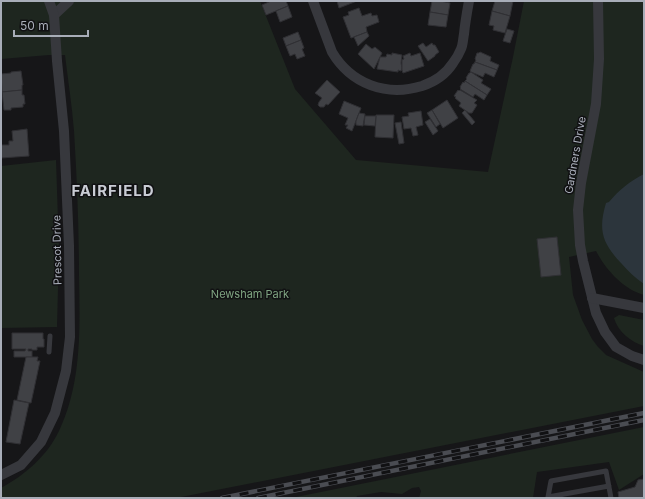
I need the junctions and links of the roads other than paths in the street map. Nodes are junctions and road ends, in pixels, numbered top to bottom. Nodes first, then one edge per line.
1 (49, 1) edge
2 (69, 1) edge
3 (313, 1) edge
4 (469, 1) edge
5 (598, 1) edge
6 (54, 15) junction
7 (592, 298) junction
8 (644, 308) edge
9 (50, 336) dead end
10 (49, 352) dead end
11 (644, 360) edge
12 (1, 475) edge
13 (609, 486) junction
14 (611, 498) edge

1 - 6 street, Prescot Drive
2 - 6 street
3 - 4 street
5 - 7 street, Gardners Drive
6 - 12 street, Prescot Drive
7 - 8 street
7 - 11 street, Gardners Drive
9 - 10 lane
13 - 13 lane
13 - 14 lane

